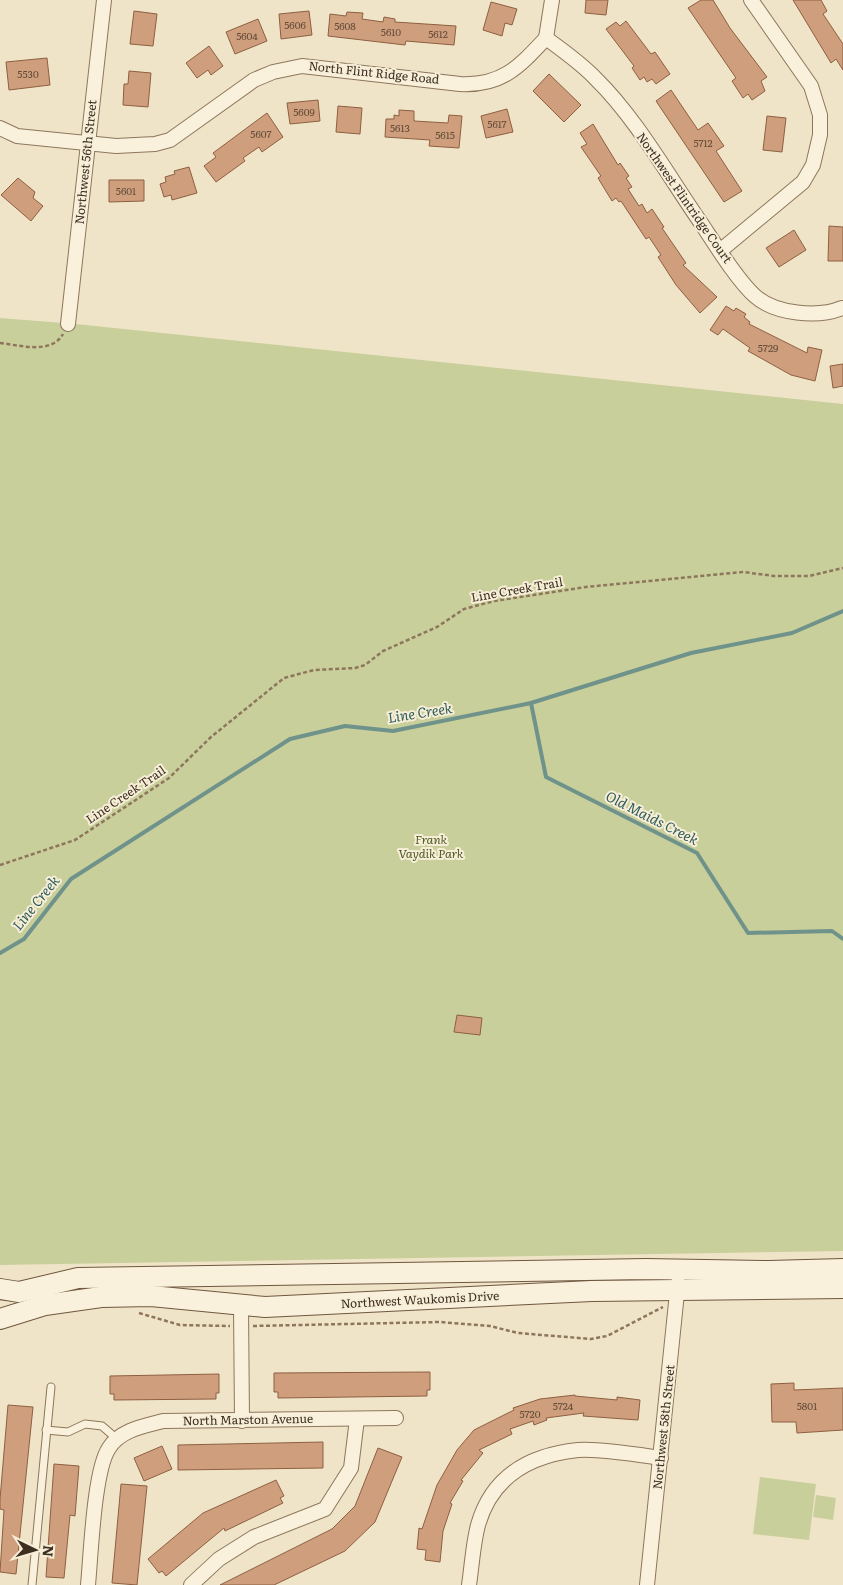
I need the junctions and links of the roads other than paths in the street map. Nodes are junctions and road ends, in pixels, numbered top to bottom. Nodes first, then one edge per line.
1 (104, 0) edge
2 (552, 0) edge
3 (750, 0) edge
4 (546, 38) junction
5 (0, 128) edge
6 (88, 142) junction
7 (720, 251) junction
8 (842, 308) edge
9 (68, 324) road end
10 (679, 1269) junction
11 (843, 1269) edge
12 (843, 1288) edge
13 (0, 1289) edge
14 (676, 1298) junction
15 (241, 1306) junction
16 (0, 1319) edge
17 (51, 1387) dead end
18 (396, 1418) dead end
19 (357, 1419) junction
20 (242, 1421) junction
21 (46, 1430) junction
22 (113, 1444) junction
23 (661, 1458) junction
24 (32, 1585) edge
25 (88, 1585) edge
26 (191, 1585) edge
27 (469, 1585) edge
28 (647, 1585) edge

1 - 6 street, Northwest 56th Street
2 - 4 street
3 - 7 street
4 - 6 street, North Flint Ridge Road
4 - 7 street, Northwest Flintridge Court
5 - 6 street, North Flint Ridge Road
6 - 9 street, Northwest 56th Street
7 - 8 street, Northwest Flintridge Court
10 - 11 main road, Northwest Waukomis Drive
10 - 13 main road, Northwest Waukomis Drive
10 - 14 street, Northwest 58th Street
12 - 14 main road, Northwest Waukomis Drive
14 - 15 main road, Northwest Waukomis Drive
14 - 23 street, Northwest 58th Street
15 - 16 main road, Northwest Waukomis Drive
15 - 20 street
17 - 21 lane
18 - 19 street, North Marston Avenue
19 - 20 street, North Marston Avenue
19 - 26 street
20 - 22 street, North Marston Avenue
21 - 22 lane
21 - 24 lane
22 - 25 street
23 - 27 street
23 - 28 street, Northwest 58th Street

